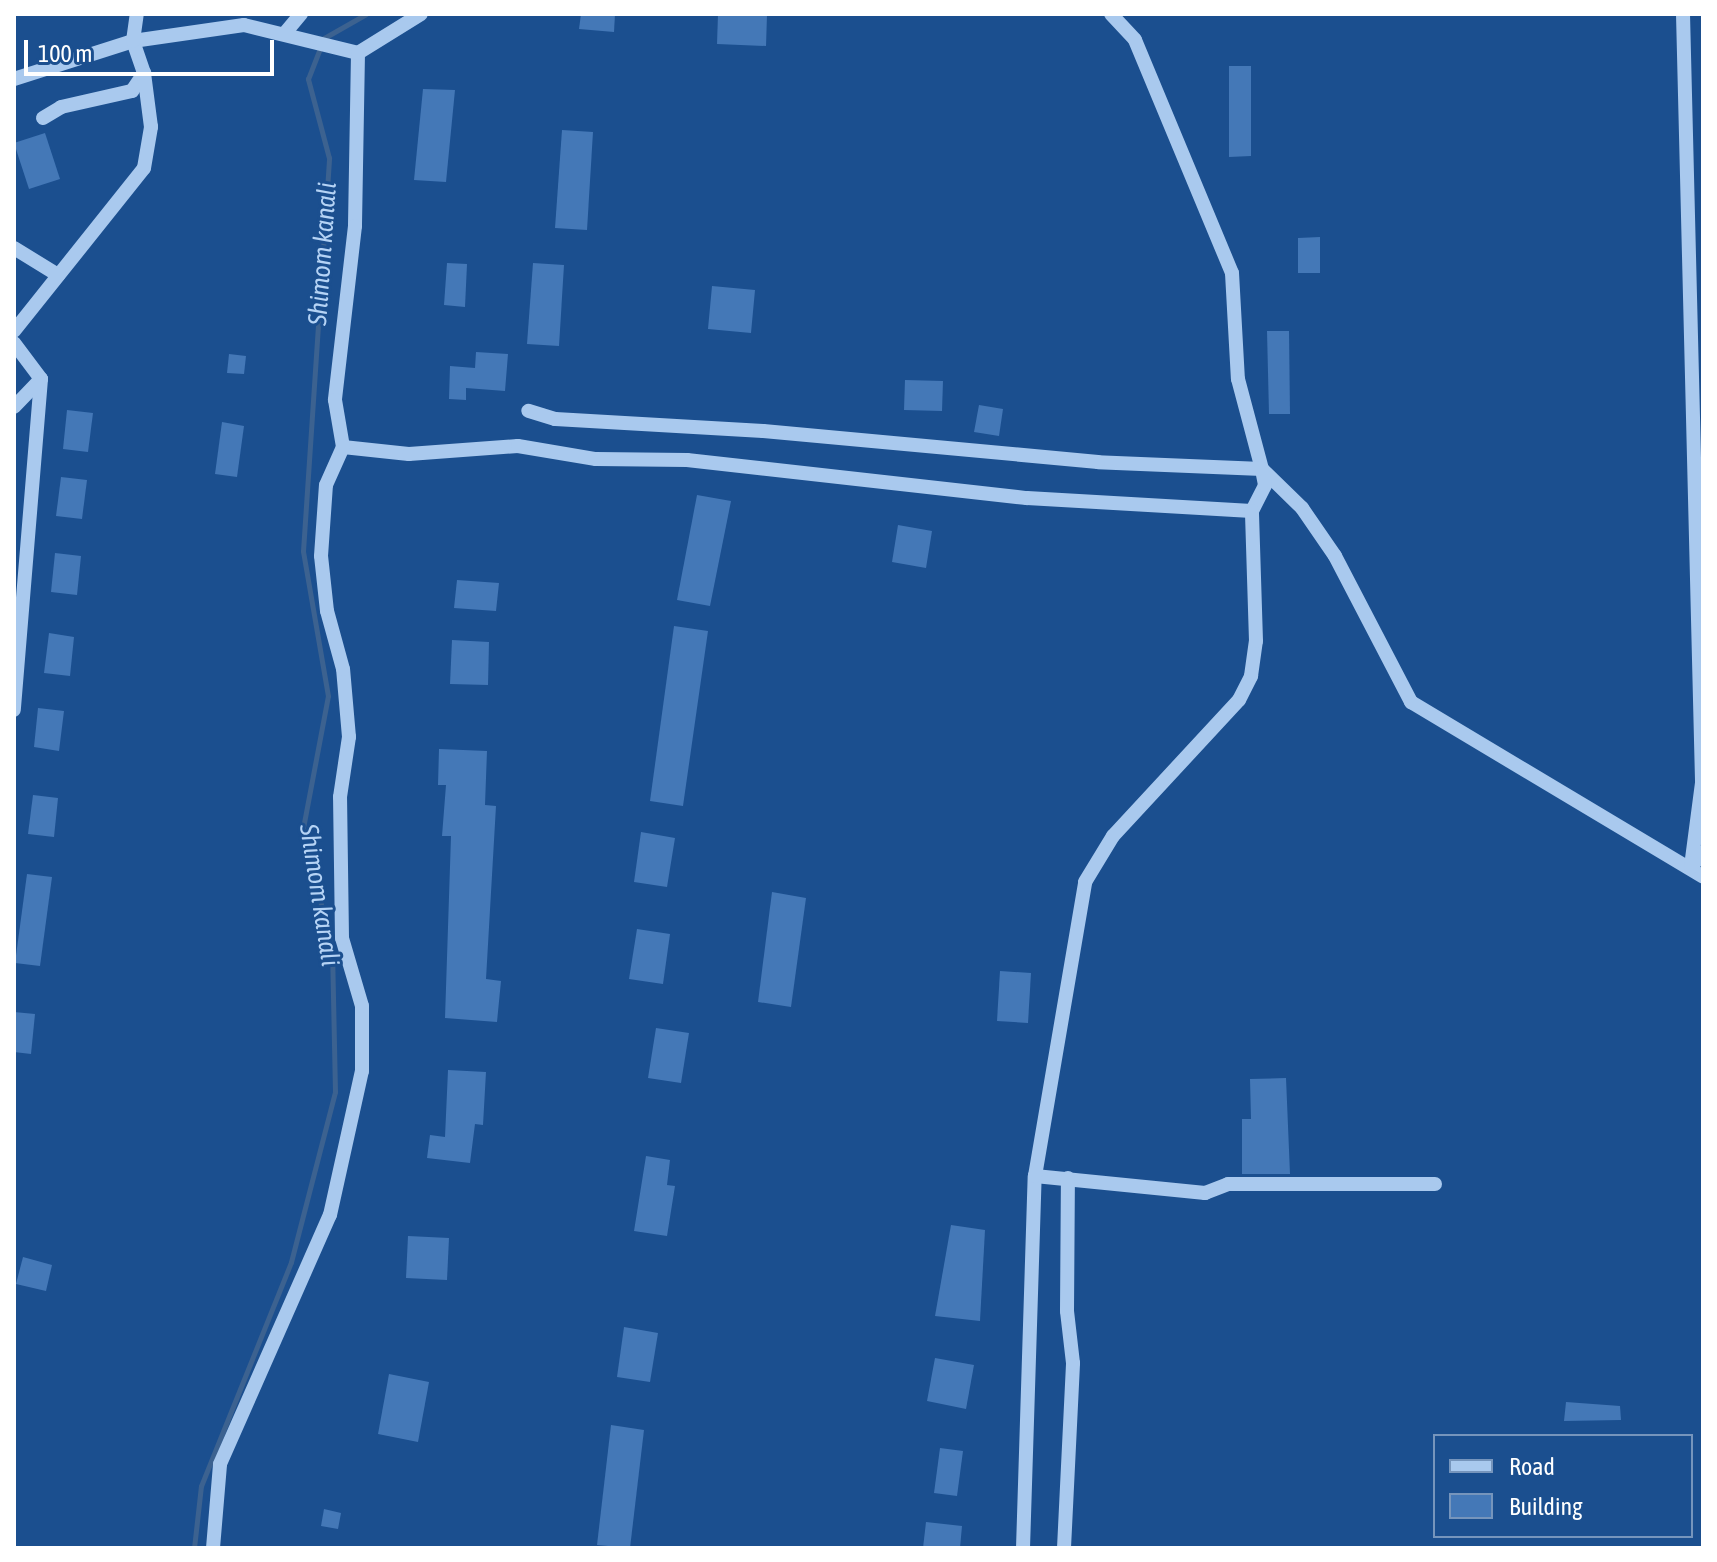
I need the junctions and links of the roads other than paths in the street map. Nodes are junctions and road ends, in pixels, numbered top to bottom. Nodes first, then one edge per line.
1 (137, 14) edge
2 (301, 14) edge
3 (421, 14) edge
4 (1111, 14) edge
5 (1683, 14) edge
6 (291, 36) junction
7 (133, 41) junction
8 (358, 53) junction
9 (144, 73) junction
10 (14, 79) edge
11 (43, 118) dead end
12 (14, 248) edge
13 (58, 275) junction
14 (14, 331) edge
15 (14, 343) edge
16 (41, 379) junction
17 (14, 407) edge
18 (528, 411) dead end
19 (343, 447) junction
20 (1262, 469) junction
21 (1252, 511) junction
22 (14, 710) edge
23 (1703, 852) edge
24 (1691, 867) junction
25 (1703, 877) edge
26 (1035, 1176) junction
27 (1068, 1178) junction
28 (1435, 1184) dead end
29 (213, 1548) edge
30 (1023, 1548) edge
31 (1064, 1548) edge

1 - 7 street
2 - 6 street
3 - 8 street
4 - 20 street
5 - 24 street
6 - 7 street
6 - 8 street
7 - 9 street
7 - 10 street
8 - 19 street
9 - 11 street
9 - 13 street
12 - 13 street
13 - 14 street
15 - 16 street
16 - 17 street
16 - 22 street
18 - 20 street
19 - 21 street
19 - 29 street
20 - 21 street
20 - 24 street
21 - 26 street
23 - 24 street
24 - 25 street
26 - 27 street
26 - 30 street
27 - 28 street
27 - 31 street

